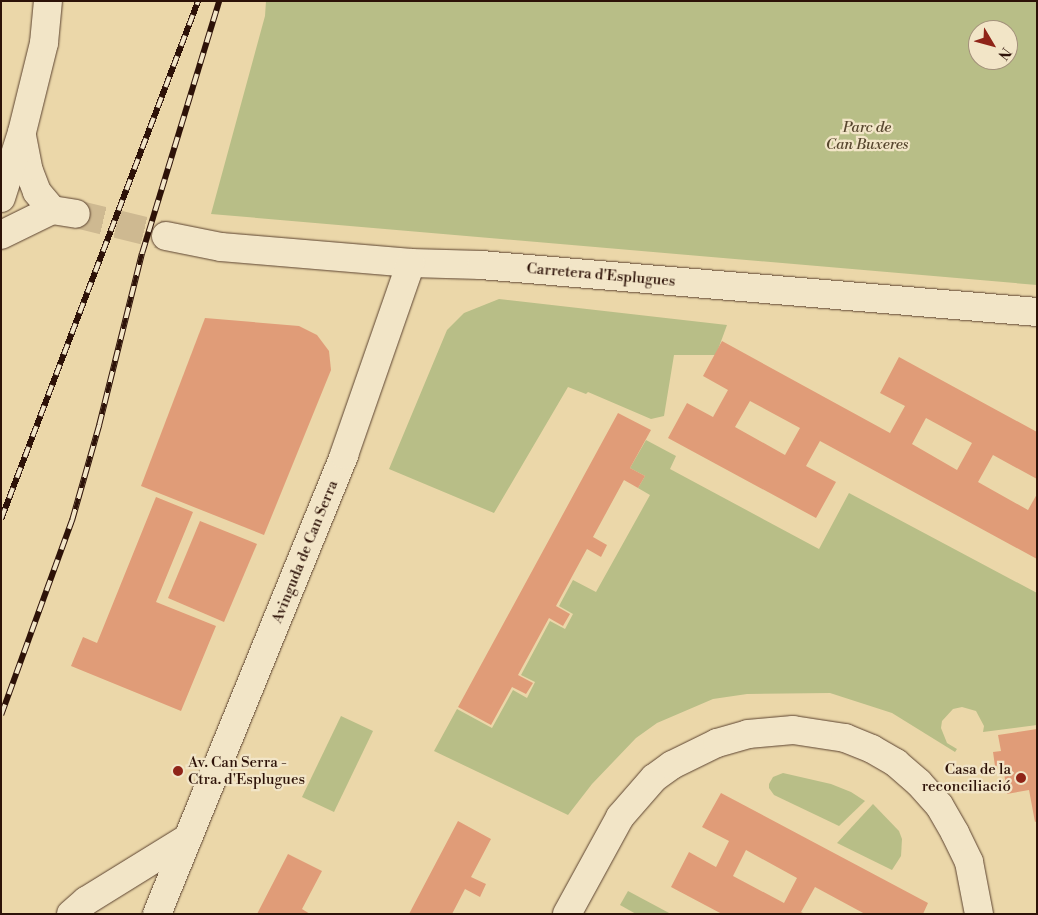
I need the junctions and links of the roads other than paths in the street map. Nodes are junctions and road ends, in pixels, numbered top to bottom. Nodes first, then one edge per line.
1 (48, 1) edge
2 (22, 132) junction
3 (1, 198) edge
4 (1, 235) edge
5 (166, 236) tunnel mouth
6 (411, 263) junction
7 (1037, 312) edge
8 (188, 838) junction
9 (71, 914) edge
10 (157, 914) edge
11 (567, 914) edge
12 (979, 914) edge

1 - 2 street
2 - 3 street
2 - 4 street
5 - 6 street, Carretera d'Esplugues
6 - 7 street, Carretera d'Esplugues
6 - 8 street, Avinguda de Can Serra
8 - 9 street
8 - 10 street, Avinguda de Can Serra
11 - 12 street

